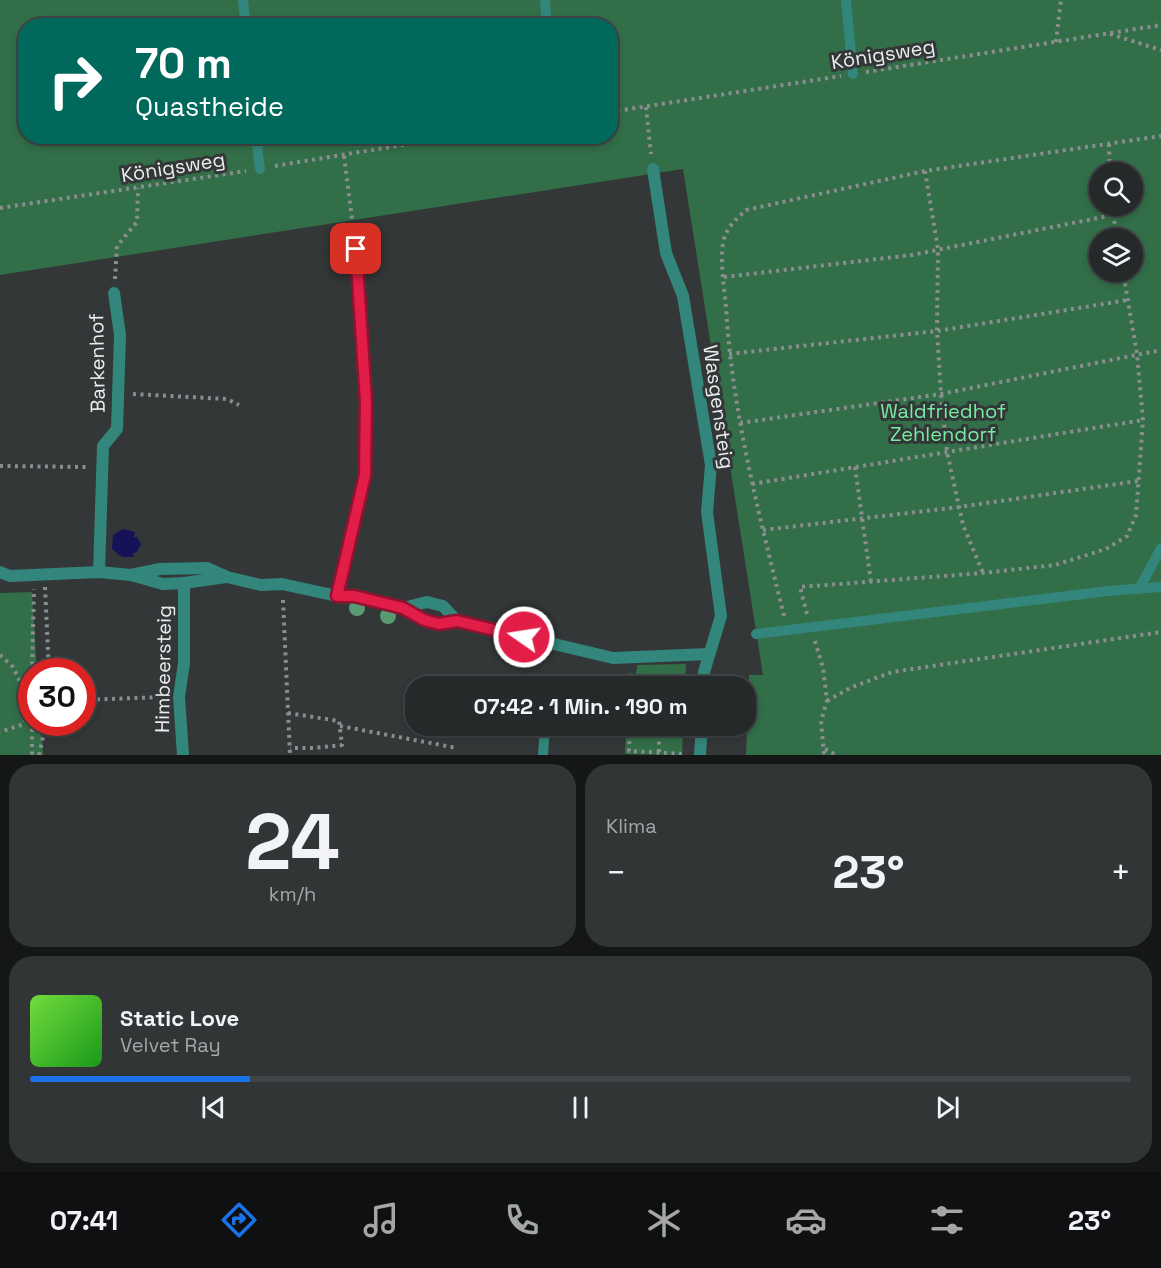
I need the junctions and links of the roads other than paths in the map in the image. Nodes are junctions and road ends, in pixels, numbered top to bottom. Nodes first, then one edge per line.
1 (243, 0) edge
2 (545, 0) edge
3 (846, 0) edge
4 (245, 18) edge
5 (546, 18) edge
6 (853, 74) road end
7 (257, 144) edge
8 (260, 169) road end
9 (653, 169) road end
10 (356, 249) road end
11 (114, 293) road end
12 (1161, 548) edge
13 (99, 572) junction
14 (131, 575) junction
15 (3, 576) edge
16 (227, 577) junction
17 (184, 583) junction
18 (1161, 587) edge
19 (1139, 589) junction
20 (337, 596) junction
21 (403, 608) junction
22 (457, 621) junction
23 (756, 634) dead end
24 (709, 654) junction
25 (704, 676) edge
26 (544, 736) edge
27 (701, 736) edge
28 (183, 755) edge
29 (543, 755) edge
30 (700, 755) edge

1 - 4 lane
2 - 5 lane
3 - 6 lane
7 - 8 lane
9 - 24 street, Wasgensteig
10 - 20 street
11 - 13 street, Barkenhof
12 - 19 lane
13 - 14 street
13 - 15 street
14 - 16 street
14 - 17 street
16 - 17 street
16 - 20 street
17 - 28 street, Himbeersteig
18 - 19 lane
19 - 23 lane
20 - 21 street
21 - 22 street
21 - 22 street
22 - 24 street
24 - 25 street, Wasgensteig
26 - 29 lane
27 - 30 street

